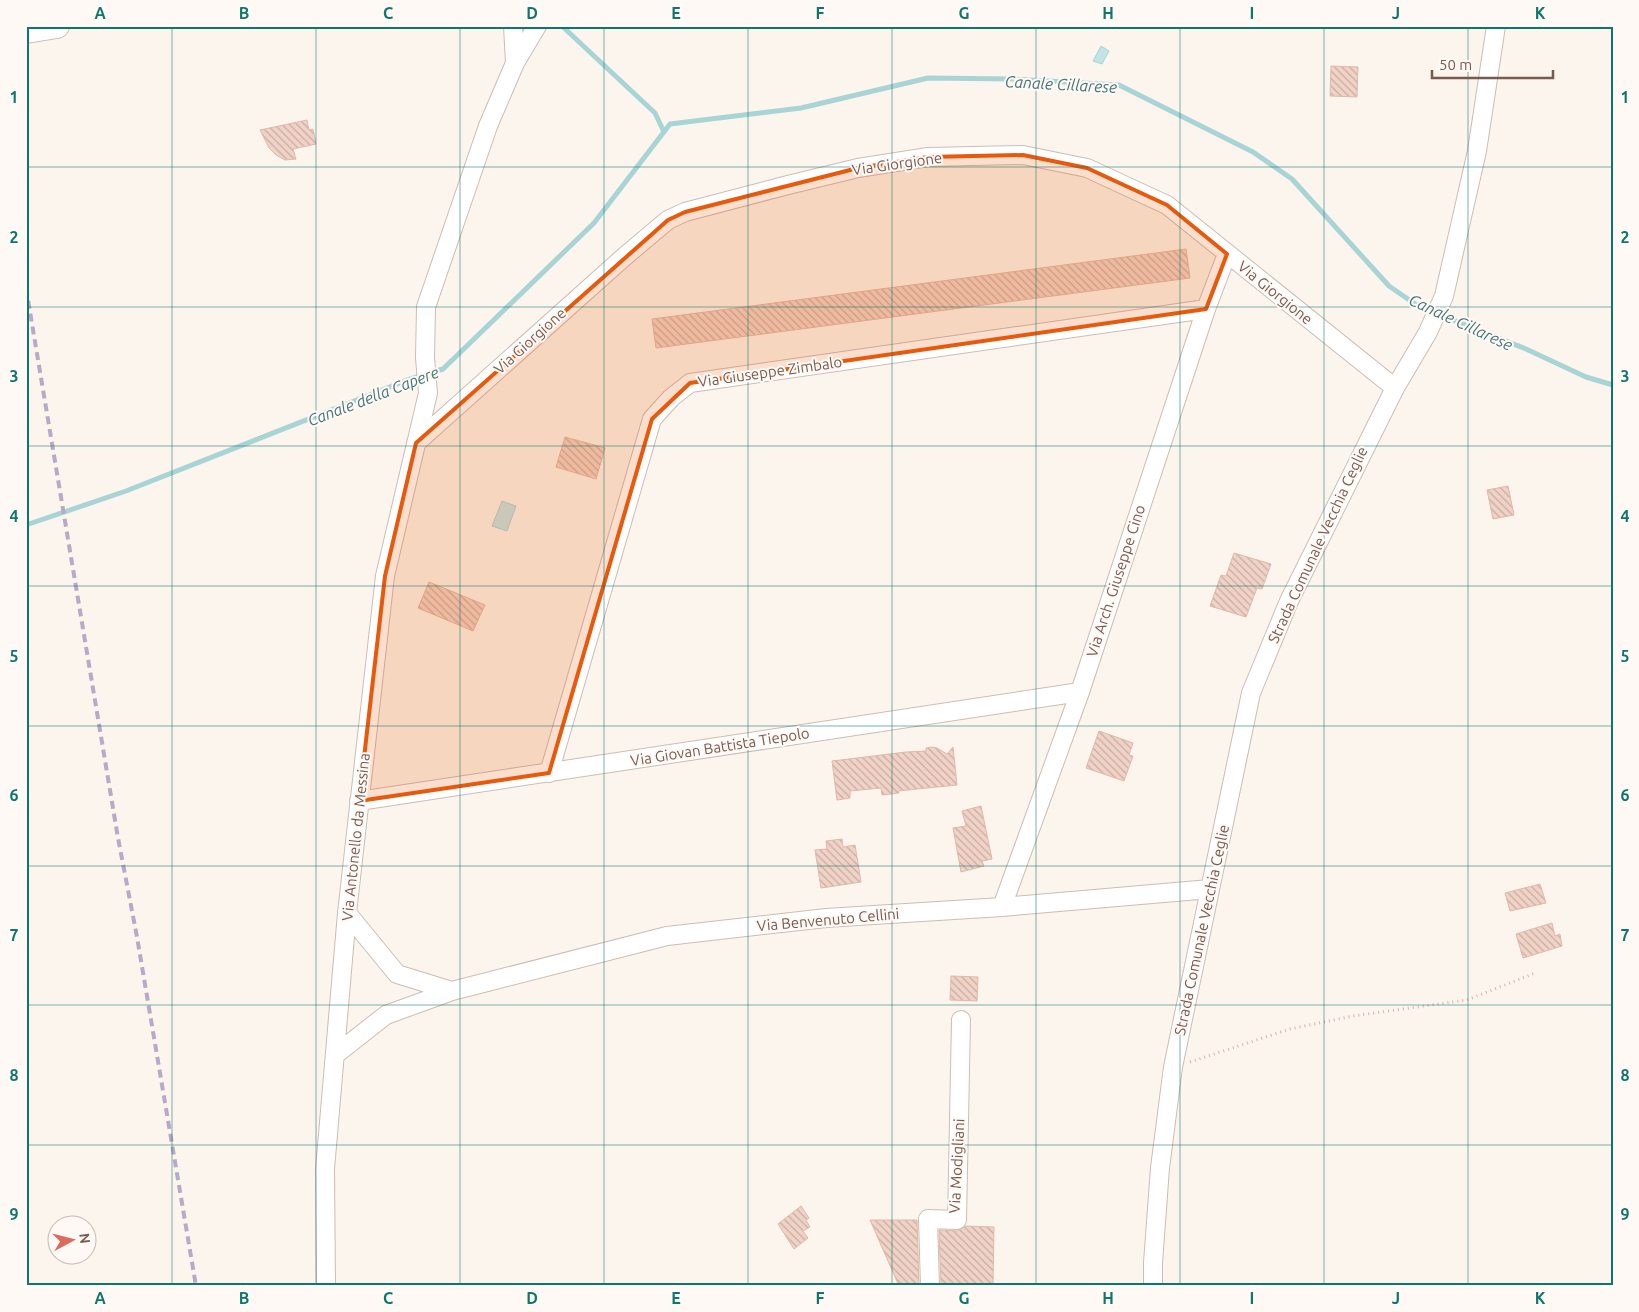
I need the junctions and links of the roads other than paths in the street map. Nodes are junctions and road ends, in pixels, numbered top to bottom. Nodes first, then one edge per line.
1 (57, 26) edge
2 (513, 26) edge
3 (522, 26) edge
4 (537, 26) edge
5 (1496, 26) edge
6 (29, 31) edge
7 (515, 63) junction
8 (1227, 254) junction
9 (1206, 309) junction
10 (1395, 388) junction
11 (416, 443) junction
12 (1080, 692) junction
13 (549, 772) junction
14 (360, 801) junction
15 (1210, 889) junction
16 (1002, 907) junction
17 (347, 913) junction
18 (452, 991) junction
19 (961, 1020) dead end
20 (335, 1055) junction
21 (326, 1286) edge
22 (930, 1286) edge
23 (1153, 1286) edge

1 - 6 main road
2 - 7 street
3 - 7 street
4 - 7 street
5 - 10 street, Strada Comunale Vecchia Ceglie
7 - 11 street, Via Antonello da Messina
8 - 9 street, Via Arch. Giuseppe Cino
8 - 10 street, Via Giorgione
8 - 11 street, Via Giorgione
9 - 12 street, Via Arch. Giuseppe Cino
9 - 13 street, Via Giuseppe Zimbalo
10 - 15 street, Strada Comunale Vecchia Ceglie
11 - 14 street, Via Antonello da Messina
12 - 13 street, Via Giovan Battista Tiepolo
12 - 16 street, Via Arch. Giuseppe Cino
13 - 14 street, Via Giovan Battista Tiepolo
14 - 17 street, Via Antonello da Messina
15 - 16 street, Via Benvenuto Cellini
15 - 23 street, Strada Comunale Vecchia Ceglie
16 - 18 street, Via Benvenuto Cellini
17 - 18 street
17 - 20 street, Via Antonello da Messina
18 - 20 street, Via Benvenuto Cellini
19 - 22 street, Via Modigliani
20 - 21 street, Via Antonello da Messina

